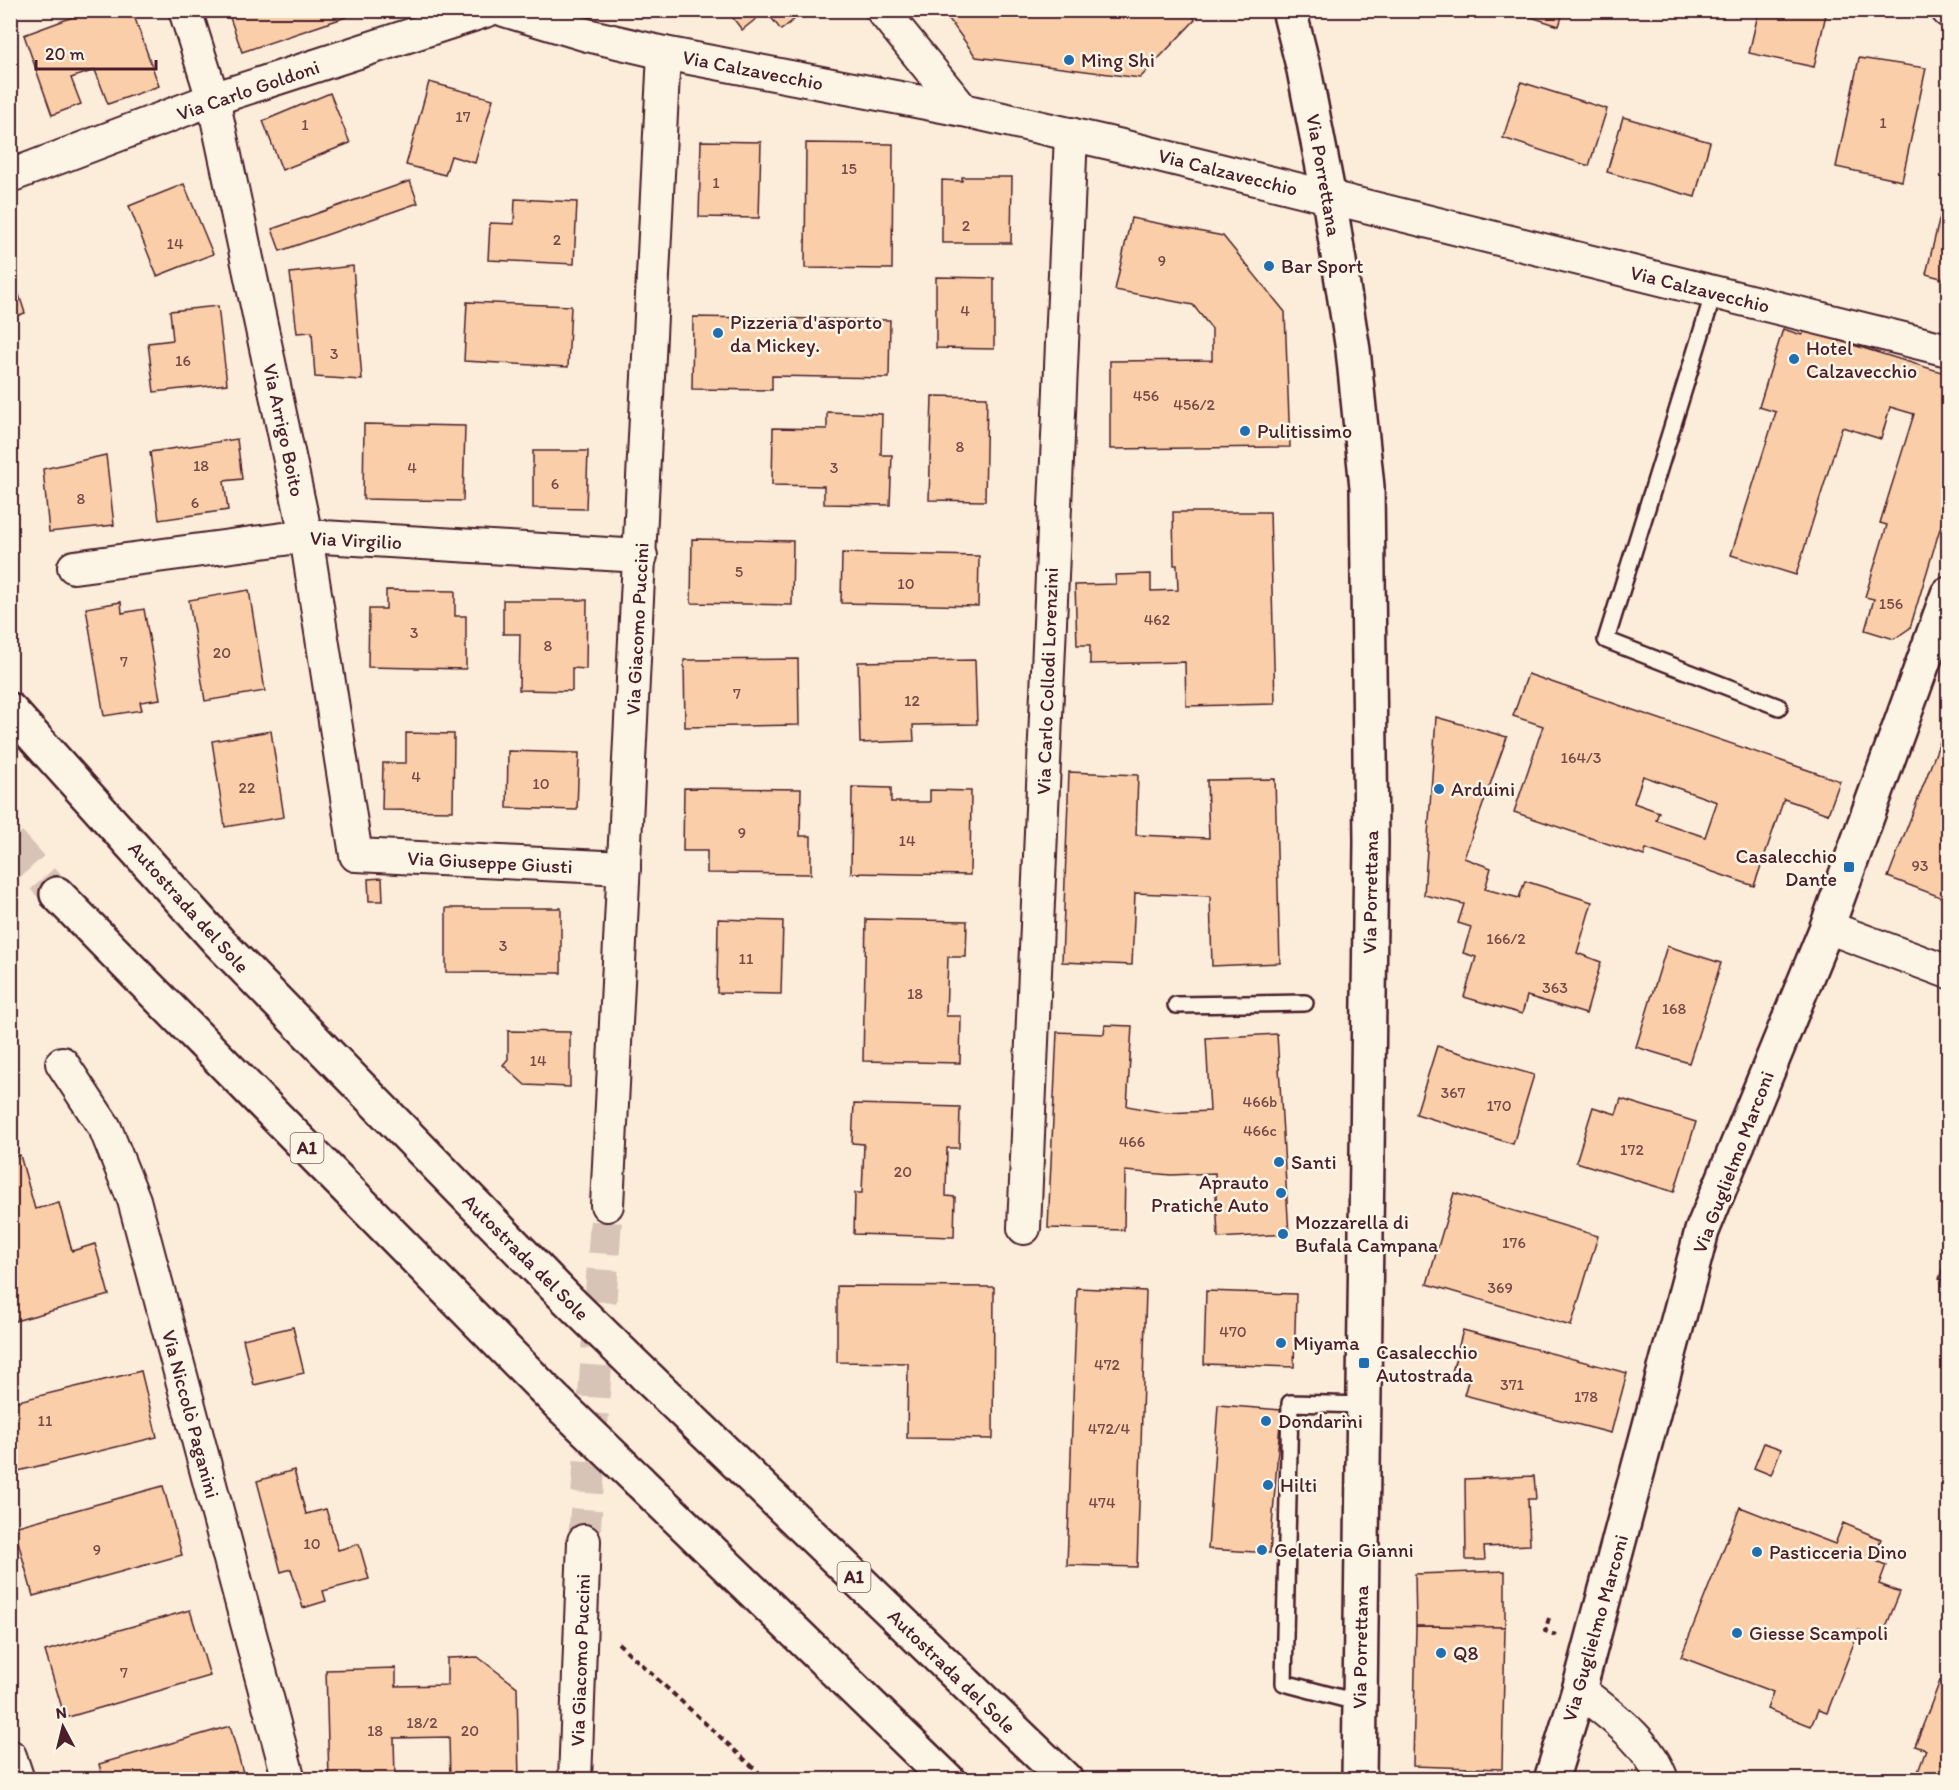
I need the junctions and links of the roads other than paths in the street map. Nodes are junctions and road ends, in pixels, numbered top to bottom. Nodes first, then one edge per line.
1 (185, 10) edge
2 (488, 10) edge
3 (504, 10) edge
4 (882, 10) edge
5 (1289, 10) edge
6 (664, 53) junction
7 (213, 99) junction
8 (963, 110) junction
9 (1071, 134) junction
10 (10, 176) edge
11 (1329, 198) junction
12 (1714, 292) junction
13 (1948, 350) edge
14 (306, 536) junction
15 (641, 556) junction
16 (74, 567) dead end
17 (1948, 594) edge
18 (1779, 707) dead end
19 (10, 710) edge
20 (356, 855) joint
21 (624, 868) junction
22 (57, 894) tunnel mouth
23 (1827, 927) junction
24 (1948, 972) edge
25 (1305, 1003) dead end
26 (1176, 1005) dead end
27 (62, 1063) dead end
28 (607, 1205) tunnel mouth
29 (1024, 1228) dead end
30 (1364, 1405) junction
31 (584, 1541) tunnel mouth
32 (1579, 1690) junction
33 (1360, 1703) junction
34 (10, 1756) edge
35 (18, 1779) edge
36 (289, 1779) edge
37 (575, 1779) edge
38 (948, 1779) edge
39 (1066, 1779) edge
40 (1359, 1779) edge
41 (1551, 1779) edge
42 (1662, 1779) edge

1 - 7 street, Via Arrigo Boito
2 - 7 street, Via Carlo Goldoni
3 - 6 street, Via Calzavecchio
4 - 8 street
5 - 11 main road, Via Porrettana
6 - 8 street, Via Calzavecchio
6 - 15 street, Via Giacomo Puccini
7 - 10 street, Via Carlo Goldoni
7 - 14 street, Via Arrigo Boito
8 - 9 street, Via Calzavecchio
9 - 11 street, Via Calzavecchio
9 - 29 street, Via Carlo Collodi Lorenzini
11 - 12 street, Via Calzavecchio
11 - 30 main road, Via Porrettana
12 - 13 street, Via Calzavecchio
12 - 18 lane
14 - 15 street, Via Virgilio
14 - 16 street, Via Virgilio
14 - 20 street, Via Arrigo Boito
15 - 21 street, Via Giacomo Puccini
17 - 23 main road, Via Guglielmo Marconi
19 - 39 main road, Autostrada del Sole / A1, bridge
20 - 21 street, Via Giuseppe Giusti
21 - 28 street, Via Giacomo Puccini
22 - 38 main road, A1, bridge
23 - 24 street
23 - 32 main road, Via Guglielmo Marconi
25 - 26 lane
27 - 36 street, Via Niccolò Paganini
30 - 33 main road, Via Porrettana
30 - 33 lane
31 - 37 street, Via Giacomo Puccini
32 - 41 main road, Via Guglielmo Marconi
32 - 42 street
33 - 40 main road, Via Porrettana
34 - 35 street

